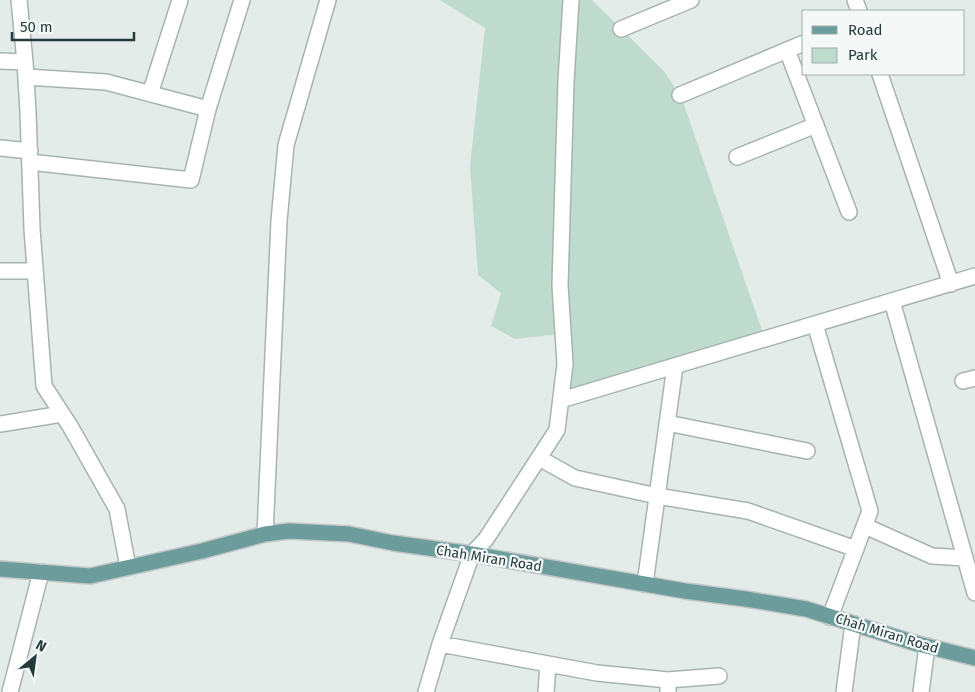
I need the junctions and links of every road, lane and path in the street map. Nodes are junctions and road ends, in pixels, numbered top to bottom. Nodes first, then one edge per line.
1 (19, 0) edge
2 (180, 0) edge
3 (242, 0) edge
4 (328, 0) edge
5 (571, 0) edge
6 (690, 0) edge
7 (621, 29) dead end
8 (802, 44) edge
9 (787, 50) junction
10 (0, 61) edge
11 (25, 62) junction
12 (880, 75) edge
13 (26, 77) junction
14 (150, 94) junction
15 (680, 94) dead end
16 (208, 109) junction
17 (816, 125) junction
18 (0, 148) edge
19 (30, 156) junction
20 (737, 157) dead end
21 (849, 212) dead end
22 (0, 271) edge
23 (35, 271) junction
24 (975, 276) edge
25 (951, 284) junction
26 (892, 301) junction
27 (815, 324) junction
28 (675, 366) junction
29 (561, 400) junction
30 (62, 414) junction
31 (667, 423) junction
32 (0, 424) edge
33 (807, 451) dead end
34 (539, 458) junction
35 (657, 496) junction
36 (865, 526) junction
37 (265, 534) junction
38 (856, 549) junction
39 (472, 554) junction
40 (965, 558) junction
41 (128, 567) junction
42 (0, 569) edge
43 (42, 572) junction
44 (645, 584) junction
45 (975, 594) edge
46 (830, 617) junction
47 (853, 624) junction
48 (440, 644) junction
49 (928, 646) junction
50 (975, 658) edge
51 (548, 664) junction
52 (719, 676) dead end
53 (668, 686) edge
54 (10, 692) edge
55 (426, 692) edge
56 (546, 692) edge
57 (844, 692) edge
58 (921, 692) edge

1 - 11 street
2 - 14 street
3 - 16 street
4 - 37 street
5 - 29 street
6 - 7 street
8 - 9 street
9 - 15 street
9 - 17 street
10 - 11 street
11 - 13 street
12 - 25 street
13 - 14 street
13 - 19 street
14 - 16 street
16 - 19 street
17 - 20 street
17 - 21 street
18 - 19 street
19 - 23 street
22 - 23 street
23 - 30 street
24 - 25 street
25 - 26 street
26 - 27 street
26 - 40 street
27 - 28 street
27 - 36 street
28 - 29 street
28 - 31 street
29 - 34 street
30 - 32 street
30 - 41 street
31 - 33 street
31 - 35 street
34 - 35 street
34 - 39 street
35 - 38 street
35 - 44 street
36 - 38 street
36 - 40 street
37 - 39 main road, Chah Miran Road
37 - 41 main road, Chah Miran Road
38 - 46 street
39 - 44 main road, Chah Miran Road
39 - 48 street
40 - 45 street
41 - 43 main road, Chah Miran Road
42 - 43 main road, Chah Miran Road
43 - 54 street
44 - 46 main road, Chah Miran Road
46 - 47 main road, Chah Miran Road
47 - 49 main road, Chah Miran Road
47 - 57 street
48 - 51 street
48 - 55 street
49 - 50 main road, Chah Miran Road
49 - 58 street
51 - 53 street
51 - 56 street
52 - 53 street

